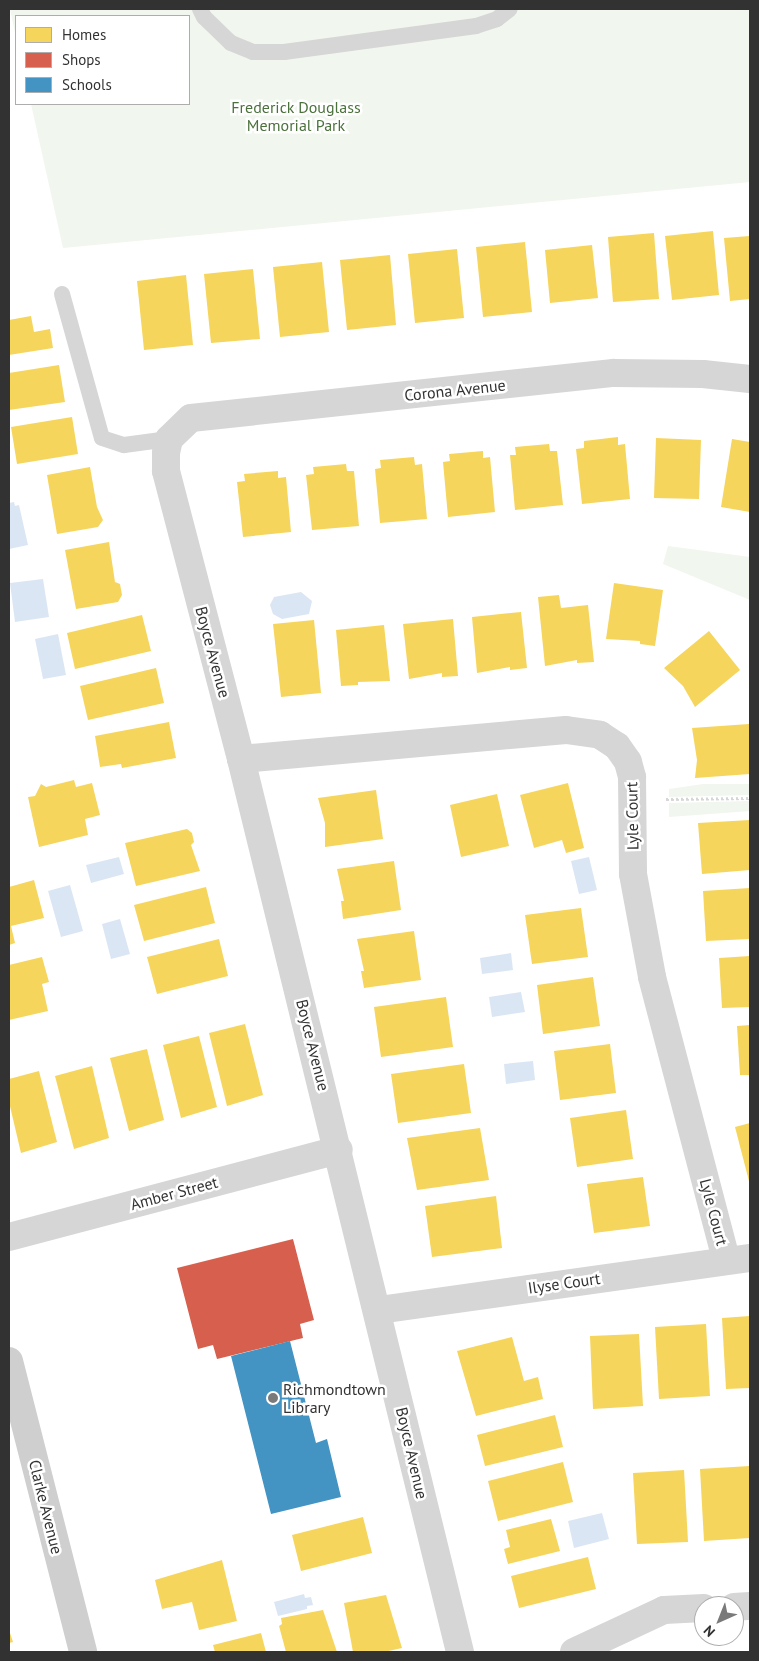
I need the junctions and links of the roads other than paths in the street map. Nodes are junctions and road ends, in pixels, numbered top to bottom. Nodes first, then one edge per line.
1 (200, 9) edge
2 (510, 9) edge
3 (62, 294) dead end
4 (750, 379) edge
5 (169, 439) junction
6 (241, 759) junction
7 (339, 1150) junction
8 (9, 1237) edge
9 (738, 1259) edge
10 (379, 1310) junction
11 (9, 1361) edge
12 (694, 1608) edge
13 (82, 1652) edge
14 (460, 1652) edge
15 (574, 1652) edge

1 - 2 lane
3 - 5 lane
4 - 5 street, Corona Avenue
5 - 6 street, Boyce Avenue
6 - 7 street, Boyce Avenue
6 - 9 street, Lyle Court
7 - 8 street, Amber Street
7 - 10 street, Boyce Avenue
9 - 10 street, Ilyse Court
10 - 14 street, Boyce Avenue
11 - 13 street, Clarke Avenue
12 - 15 street

